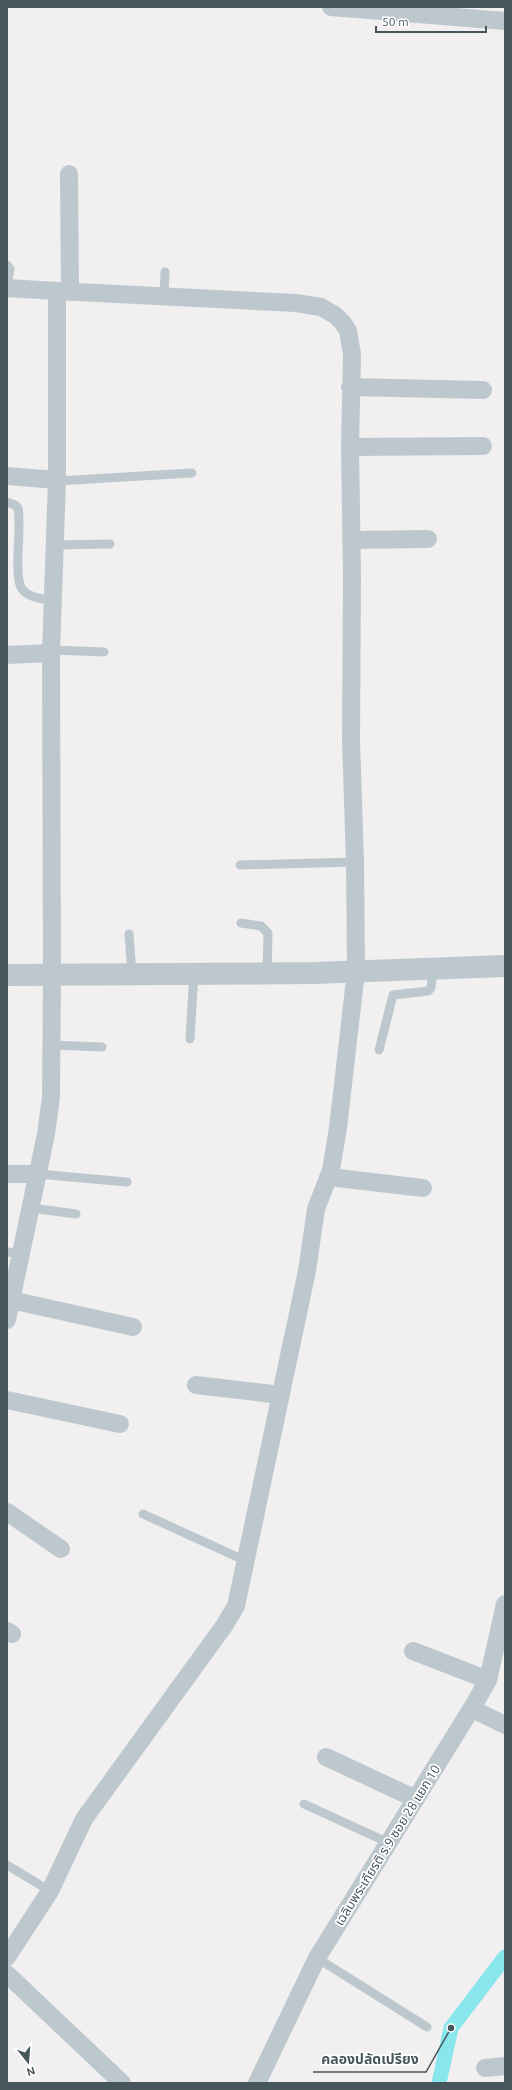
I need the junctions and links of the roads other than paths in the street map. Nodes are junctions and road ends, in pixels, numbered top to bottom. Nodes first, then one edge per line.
1 (331, 7) edge
2 (368, 9) edge
3 (505, 20) edge
4 (69, 174) dead end
5 (7, 265) edge
6 (165, 272) dead end
7 (7, 287) edge
8 (64, 291) junction
9 (164, 296) junction
10 (350, 387) junction
11 (483, 390) dead end
12 (483, 446) dead end
13 (350, 447) junction
14 (192, 473) dead end
15 (7, 476) edge
16 (57, 480) junction
17 (7, 502) edge
18 (428, 539) dead end
19 (351, 540) junction
20 (110, 544) dead end
21 (55, 545) junction
22 (53, 601) junction
23 (51, 652) junction
24 (104, 652) dead end
25 (7, 655) edge
26 (355, 862) junction
27 (240, 865) dead end
28 (241, 923) dead end
29 (129, 934) dead end
30 (505, 966) edge
31 (433, 968) junction
32 (356, 971) junction
33 (267, 973) junction
34 (52, 974) junction
35 (132, 974) junction
36 (194, 974) junction
37 (7, 975) edge
38 (190, 1039) dead end
39 (51, 1045) junction
40 (102, 1047) dead end
41 (380, 1050) dead end
42 (7, 1174) edge
43 (38, 1174) junction
44 (329, 1177) junction
45 (127, 1182) dead end
46 (423, 1188) dead end
47 (31, 1208) junction
48 (76, 1214) dead end
49 (14, 1252) edge
50 (11, 1300) junction
51 (7, 1320) edge
52 (133, 1327) dead end
53 (196, 1385) dead end
54 (281, 1396) junction
55 (7, 1400) edge
56 (120, 1424) dead end
57 (7, 1512) edge
58 (144, 1514) dead end
59 (61, 1549) dead end
60 (246, 1561) junction
61 (505, 1604) edge
62 (413, 1651) dead end
63 (500, 1654) edge
64 (488, 1680) junction
65 (472, 1709) junction
66 (505, 1725) edge
67 (326, 1758) dead end
68 (416, 1799) junction
69 (304, 1804) dead end
70 (389, 1843) junction
71 (7, 1865) edge
72 (50, 1891) junction
73 (7, 1958) edge
74 (317, 1958) junction
75 (7, 1974) edge
76 (427, 2027) dead end
77 (505, 2066) edge
78 (485, 2068) dead end
79 (122, 2083) edge
80 (257, 2083) edge

1 - 2 street
2 - 3 street
4 - 8 street
5 - 7 lane
6 - 9 lane
7 - 8 street
8 - 9 street
8 - 16 street
9 - 10 street
10 - 11 street
10 - 13 street
12 - 13 street
13 - 19 street
14 - 16 lane
15 - 16 street
16 - 21 street
17 - 22 lane
18 - 19 street
19 - 26 street
20 - 21 lane
21 - 22 street
22 - 23 street
23 - 24 lane
23 - 25 street
23 - 34 street
26 - 27 lane
26 - 32 street
28 - 33 lane
29 - 35 lane
30 - 31 street
31 - 32 street
31 - 41 lane
32 - 33 street
32 - 44 street
33 - 36 street
34 - 35 street
34 - 37 street
34 - 39 street
35 - 36 street
36 - 38 lane
39 - 40 lane
39 - 43 street
42 - 43 street
43 - 45 lane
43 - 47 street
44 - 46 street
44 - 54 street
47 - 48 lane
47 - 49 street
49 - 50 street
50 - 51 street
50 - 52 street
53 - 54 street
54 - 60 street
55 - 56 street
57 - 59 street
58 - 60 lane
60 - 72 street
61 - 63 street, เฉลิมพระเกียรติ ร.9 ซอย 28 แยก 10
62 - 64 street
63 - 64 street, เฉลิมพระเกียรติ ร.9 ซอย 28 แยก 10
64 - 65 street, เฉลิมพระเกียรติ ร.9 ซอย 28 แยก 10
65 - 66 street
65 - 68 street, เฉลิมพระเกียรติ ร.9 ซอย 28 แยก 10
67 - 68 street
68 - 70 street, เฉลิมพระเกียรติ ร.9 ซอย 28 แยก 10
69 - 70 lane
70 - 74 street, เฉลิมพระเกียรติ ร.9 ซอย 28 แยก 10
71 - 72 lane
72 - 73 street
74 - 76 lane
74 - 80 street, เฉลิมพระเกียรติ ร.9 ซอย 28 แยก 10
75 - 79 street
77 - 78 street

